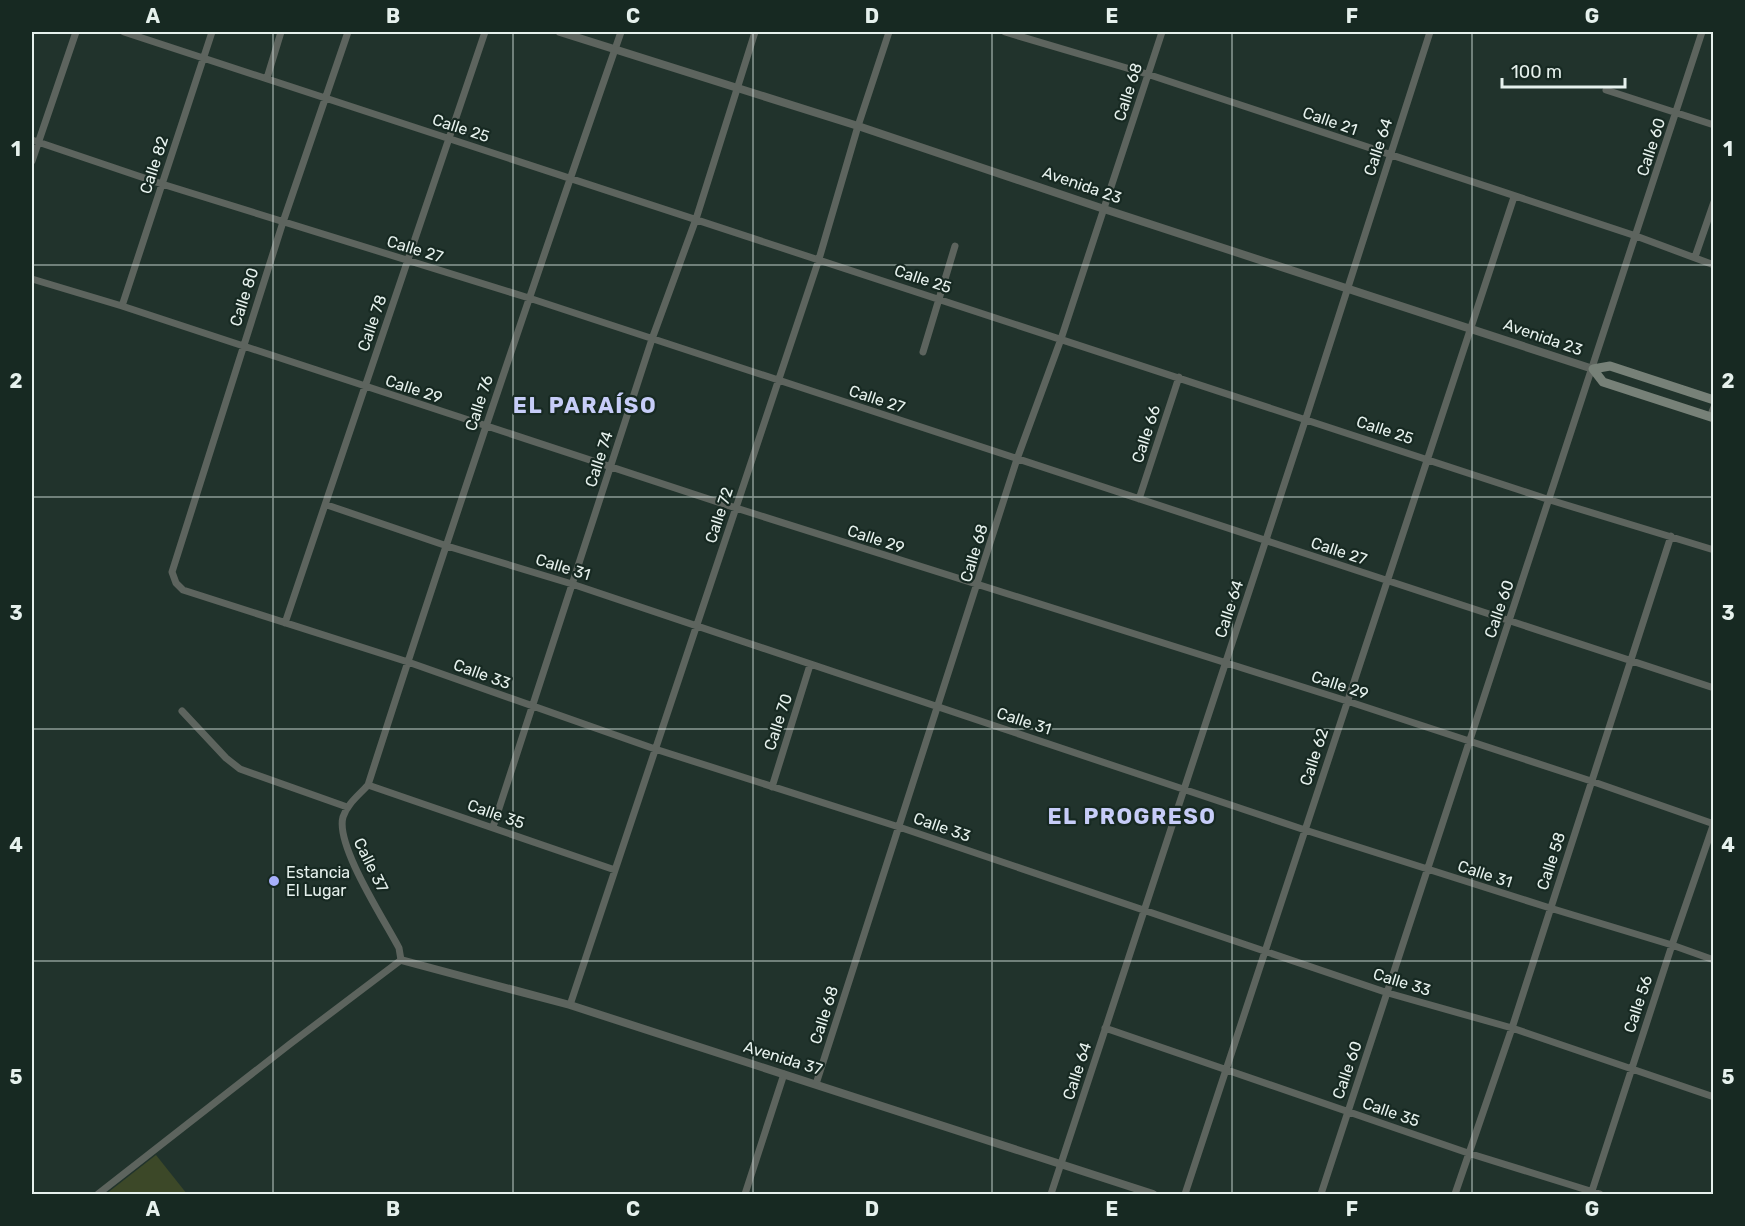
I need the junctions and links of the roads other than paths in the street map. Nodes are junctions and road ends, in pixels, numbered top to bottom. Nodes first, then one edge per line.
1 (76, 32) edge
2 (124, 32) edge
3 (212, 32) edge
4 (281, 32) edge
5 (348, 32) edge
6 (485, 32) edge
7 (560, 32) edge
8 (621, 32) edge
9 (755, 32) edge
10 (889, 32) edge
11 (1005, 32) edge
12 (1162, 32) edge
13 (1430, 32) edge
14 (1702, 32) edge
15 (1027, 35) edge
16 (615, 50) junction
17 (204, 58) junction
18 (1148, 74) junction
19 (267, 78) junction
20 (738, 88) junction
21 (1606, 90) dead end
22 (325, 98) junction
23 (1676, 114) junction
24 (1713, 125) edge
25 (858, 126) junction
26 (449, 138) junction
27 (35, 141) edge
28 (1390, 155) junction
29 (32, 162) edge
30 (569, 177) junction
31 (162, 184) junction
32 (1514, 197) junction
33 (1713, 202) edge
34 (1104, 209) junction
35 (696, 219) junction
36 (283, 222) junction
37 (1636, 236) junction
38 (955, 246) dead end
39 (1695, 257) junction
40 (819, 259) junction
41 (407, 261) junction
42 (1713, 265) edge
43 (32, 279) edge
44 (1347, 288) junction
45 (529, 298) junction
46 (939, 298) junction
47 (122, 306) junction
48 (1471, 328) junction
49 (652, 339) junction
50 (1061, 339) junction
51 (242, 347) junction
52 (923, 352) dead end
53 (1593, 369) junction
54 (1179, 377) junction
55 (778, 380) junction
56 (364, 387) junction
57 (1713, 400) edge
58 (1713, 407) edge
59 (1306, 418) junction
60 (1712, 418) edge
61 (486, 426) junction
62 (1428, 458) junction
63 (1017, 459) junction
64 (610, 467) junction
65 (1139, 499) junction
66 (1550, 500) junction
67 (327, 505) junction
68 (736, 508) junction
69 (1671, 536) junction
70 (1266, 542) junction
71 (447, 546) junction
72 (1713, 550) edge
73 (172, 572) joint
74 (1387, 581) junction
75 (572, 584) junction
76 (978, 586) junction
77 (1509, 620) junction
78 (285, 623) junction
79 (696, 626) junction
80 (1631, 660) junction
81 (408, 662) junction
82 (1225, 664) junction
83 (810, 665) junction
84 (1713, 688) edge
85 (1347, 701) junction
86 (532, 707) junction
87 (938, 707) junction
88 (182, 711) dead end
89 (1468, 741) junction
90 (655, 749) junction
91 (1591, 781) junction
92 (368, 785) junction
93 (772, 787) junction
94 (1184, 789) junction
95 (347, 807) junction
96 (1713, 823) edge
97 (493, 827) junction
98 (898, 827) junction
99 (1305, 830) junction
100 (615, 870) junction
101 (1429, 870) junction
102 (1550, 908) junction
103 (1144, 911) junction
104 (1672, 945) junction
105 (1264, 950) junction
106 (401, 960) junction
107 (1713, 960) edge
108 (1388, 993) junction
109 (570, 1005) junction
110 (1105, 1028) junction
111 (1512, 1028) junction
112 (1225, 1070) junction
113 (1632, 1070) junction
114 (784, 1074) junction
115 (816, 1084) junction
116 (1713, 1097) edge
117 (1348, 1112) junction
118 (1468, 1153) junction
119 (1060, 1164) junction
120 (1591, 1193) edge
121 (98, 1194) edge
122 (745, 1194) edge
123 (1051, 1194) edge
124 (1153, 1194) edge
125 (1185, 1194) edge
126 (1321, 1194) edge
127 (1455, 1194) edge
128 (1600, 1194) edge

1 - 27 street
2 - 17 street, Calle 25
3 - 17 street, Calle 82
4 - 19 street
5 - 22 street, Calle 80
6 - 26 street, Calle 78
7 - 16 street, Avenida 23
8 - 16 street, Calle 76
9 - 20 street, Calle 74
10 - 25 street, Calle 72
11 - 15 street, Calle 21
12 - 18 street, Calle 68
13 - 28 street, Calle 64
14 - 23 street, Calle 60
15 - 18 street, Calle 21
16 - 20 street, Avenida 23
16 - 30 street, Calle 76
17 - 19 street, Calle 25
17 - 31 street, Calle 82
18 - 28 street, Calle 21
18 - 34 street, Calle 68
19 - 22 street, Calle 25
20 - 25 street, Avenida 23
20 - 35 street, Calle 74
21 - 23 street
22 - 26 street, Calle 25
22 - 36 street, Calle 80
23 - 24 street
23 - 37 street, Calle 60
25 - 34 street, Avenida 23
25 - 40 street, Calle 72
26 - 30 street, Calle 25
26 - 41 street, Calle 78
27 - 29 street
27 - 31 street, Calle 27
28 - 32 street, Calle 21
28 - 44 street, Calle 64
30 - 35 street, Calle 25
30 - 45 street, Calle 76
31 - 36 street, Calle 27
31 - 47 street, Calle 82
32 - 37 street, Calle 21
32 - 48 street, Calle 62
33 - 39 street
34 - 44 street, Avenida 23
34 - 50 street, Calle 68
35 - 40 street, Calle 25
35 - 49 street, Calle 74
36 - 41 street, Calle 27
36 - 51 street, Calle 80
37 - 39 street, Calle 21
37 - 53 street, Calle 60
38 - 46 street
39 - 42 street, Calle 21
40 - 46 street, Calle 25
40 - 55 street, Calle 72
41 - 45 street, Calle 27
41 - 56 street, Calle 78
43 - 47 street, Calle 29
44 - 48 street, Avenida 23
44 - 59 street, Calle 64
45 - 49 street, Calle 27
45 - 61 street, Calle 76
46 - 50 street, Calle 25
46 - 52 street
47 - 51 street, Calle 29
48 - 53 street, Avenida 23
48 - 62 street, Calle 62
49 - 55 street, Calle 27
49 - 64 street, Calle 74
50 - 54 street, Calle 25
50 - 63 street, Calle 68
51 - 56 street, Calle 29
51 - 73 street, Calle 80
53 - 57 main road, Avenida 23
53 - 60 main road, Avenida 23
53 - 66 street, Calle 60
54 - 59 street, Calle 25
54 - 65 street, Calle 66
55 - 63 street, Calle 27
55 - 68 street, Calle 72
56 - 61 street, Calle 29
56 - 67 street, Calle 78
58 - 60 street
59 - 62 street, Calle 25
59 - 70 street, Calle 64
61 - 64 street, Calle 29
61 - 71 street, Calle 76
62 - 66 street, Calle 25
62 - 74 street, Calle 62
63 - 65 street, Calle 27
63 - 76 street, Calle 68
64 - 68 street, Calle 29
64 - 75 street, Calle 74
65 - 70 street, Calle 27
66 - 69 street, Calle 25
66 - 77 street, Calle 60
67 - 71 street, Calle 31
67 - 78 street, Calle 78
68 - 76 street, Calle 29
68 - 79 street, Calle 72
69 - 72 street, Calle 25
69 - 80 street, Calle 58
70 - 74 street, Calle 27
70 - 82 street, Calle 64
71 - 75 street, Calle 31
71 - 81 street, Calle 76
73 - 78 street, Calle 33
74 - 77 street, Calle 27
74 - 85 street, Calle 62
75 - 79 street, Calle 31
75 - 86 street, Calle 74
76 - 82 street, Calle 29
76 - 87 street, Calle 68
77 - 80 street, Calle 27
77 - 89 street, Calle 60
78 - 81 street, Calle 33
79 - 83 street, Calle 31
79 - 90 street, Calle 72
80 - 84 street, Calle 27
80 - 91 street, Calle 58
81 - 86 street, Calle 33
81 - 92 street, Calle 76
82 - 85 street, Calle 29
82 - 94 street, Calle 64
83 - 87 street, Calle 31
83 - 93 street, Calle 70
85 - 89 street, Calle 29
85 - 99 street, Calle 62
86 - 90 street, Calle 33
86 - 97 street, Calle 74
87 - 94 street, Calle 31
87 - 98 street, Calle 68
88 - 95 street
89 - 91 street, Calle 29
89 - 101 street, Calle 60
90 - 93 street, Calle 33
90 - 100 street, Calle 72
91 - 96 street, Calle 29
91 - 102 street, Calle 58
92 - 95 street
92 - 97 street, Calle 35
93 - 98 street, Calle 33
94 - 99 street, Calle 31
94 - 103 street, Calle 64
95 - 106 street, Calle 37
96 - 104 street, Calle 56
97 - 100 street, Calle 35
98 - 103 street, Calle 33
98 - 115 street, Calle 68
99 - 101 street, Calle 31
99 - 105 street, Calle 62
100 - 109 street, Calle 72
101 - 102 street, Calle 31
101 - 108 street, Calle 60
102 - 104 street, Calle 31
102 - 111 street, Calle 58
103 - 105 street, Calle 33
103 - 110 street, Calle 64
104 - 107 street, Calle 31
104 - 113 street, Calle 56
105 - 108 street, Calle 33
105 - 112 street, Calle 62
106 - 109 street, Avenida 37
106 - 121 street
108 - 111 street, Calle 33
108 - 117 street, Calle 60
109 - 114 street, Avenida 37
110 - 112 street, Calle 35
110 - 119 street, Calle 64
111 - 113 street, Calle 33
111 - 118 street, Calle 58
112 - 117 street, Calle 35
112 - 125 street, Calle 62
113 - 116 street, Calle 33
113 - 120 street, Calle 56
114 - 115 street, Avenida 37
114 - 122 street
115 - 119 street, Avenida 37
117 - 118 street, Calle 35
117 - 126 street, Calle 60
118 - 120 street, Calle 35
118 - 127 street, Calle 58
119 - 123 street, Calle 64
119 - 124 street, Avenida 37
120 - 128 street, Calle 35

